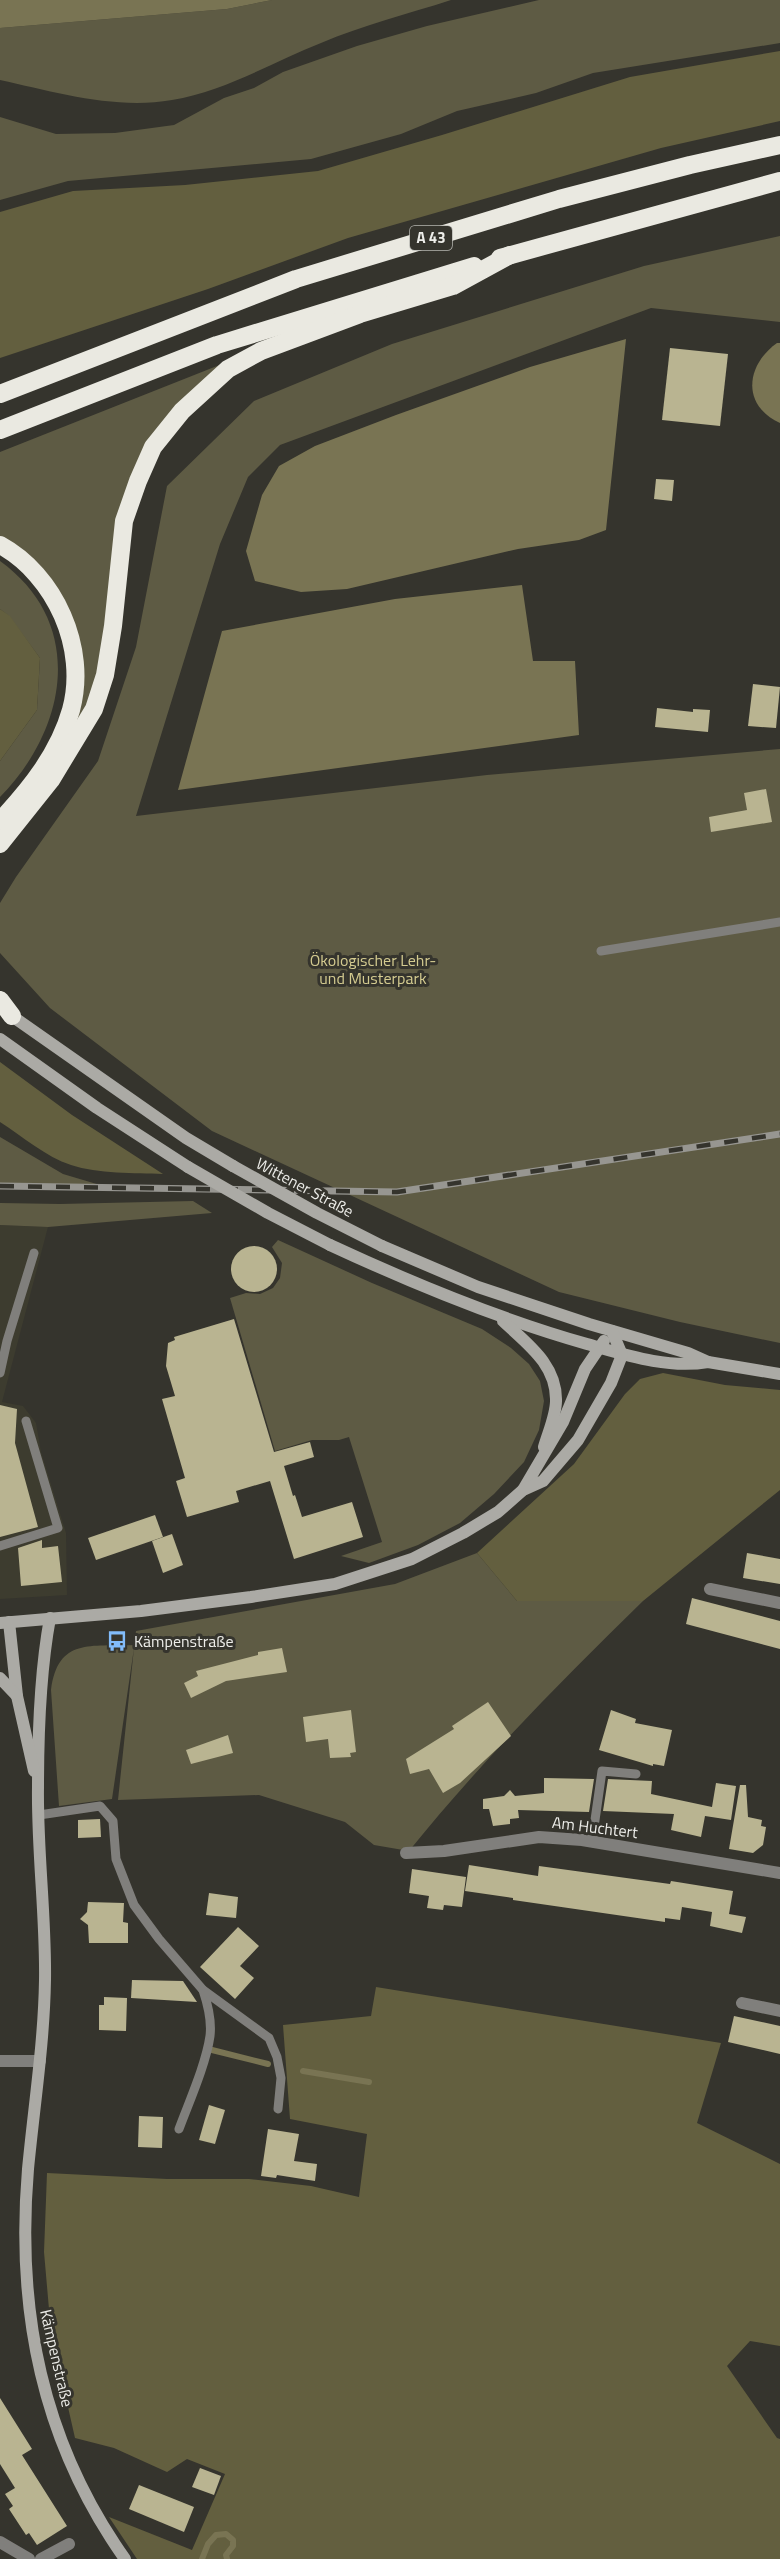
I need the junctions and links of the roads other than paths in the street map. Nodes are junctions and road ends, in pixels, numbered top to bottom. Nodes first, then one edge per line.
1 (780, 145) edge
2 (780, 181) edge
3 (510, 255) junction
4 (0, 394) edge
5 (0, 430) edge
6 (0, 545) edge
7 (0, 821) edge
8 (0, 844) edge
9 (780, 922) edge
10 (601, 951) dead end
11 (0, 1000) edge
12 (6, 1011) edge
13 (0, 1039) edge
14 (34, 1252) dead end
15 (500, 1318) junction
16 (612, 1331) junction
17 (3, 1341) edge
18 (598, 1347) junction
19 (622, 1355) junction
20 (708, 1362) junction
21 (0, 1373) edge
22 (780, 1374) edge
23 (26, 1421) dead end
24 (539, 1462) junction
25 (523, 1490) junction
26 (0, 1546) edge
27 (710, 1589) dead end
28 (780, 1603) edge
29 (50, 1618) junction
30 (5, 1622) edge
31 (0, 1678) edge
32 (17, 1696) junction
33 (636, 1774) dead end
34 (38, 1788) junction
35 (39, 1815) junction
36 (592, 1841) junction
37 (406, 1853) dead end
38 (780, 1873) edge
39 (203, 1990) junction
40 (742, 2004) dead end
41 (780, 2012) edge
42 (0, 2061) edge
43 (40, 2061) junction
44 (278, 2109) dead end
45 (179, 2129) dead end
46 (0, 2542) edge
47 (69, 2544) dead end
48 (28, 2559) edge
49 (41, 2559) edge
50 (126, 2559) edge

1 - 4 highway, A 43
2 - 3 highway, A 43
3 - 5 highway, A 43
3 - 8 highway
6 - 7 highway
9 - 10 lane
11 - 12 highway
12 - 16 main road, Wittener Straße, bridge
13 - 15 main road, Wittener Straße, bridge
14 - 17 lane
15 - 18 main road, Wittener Straße
15 - 24 main road
16 - 18 main road
16 - 19 main road
16 - 20 main road, Wittener Straße
17 - 21 lane
18 - 19 main road, Wittener Straße
18 - 24 main road
19 - 20 main road, Wittener Straße
19 - 25 main road
20 - 22 main road, Wittener Straße
23 - 26 lane
24 - 25 main road
25 - 29 main road
27 - 28 street
29 - 30 main road
29 - 34 main road, Kämpenstraße
30 - 32 main road, Kämpenstraße
31 - 32 main road
32 - 34 main road, Kämpenstraße
33 - 36 lane
34 - 35 main road, Kämpenstraße
35 - 39 lane
35 - 43 main road, Kämpenstraße
36 - 37 street, Am Huchtert
36 - 38 street, Am Huchtert
39 - 44 lane
39 - 45 lane
40 - 41 street
42 - 43 street
43 - 50 main road, Kämpenstraße
46 - 48 street
47 - 49 street

